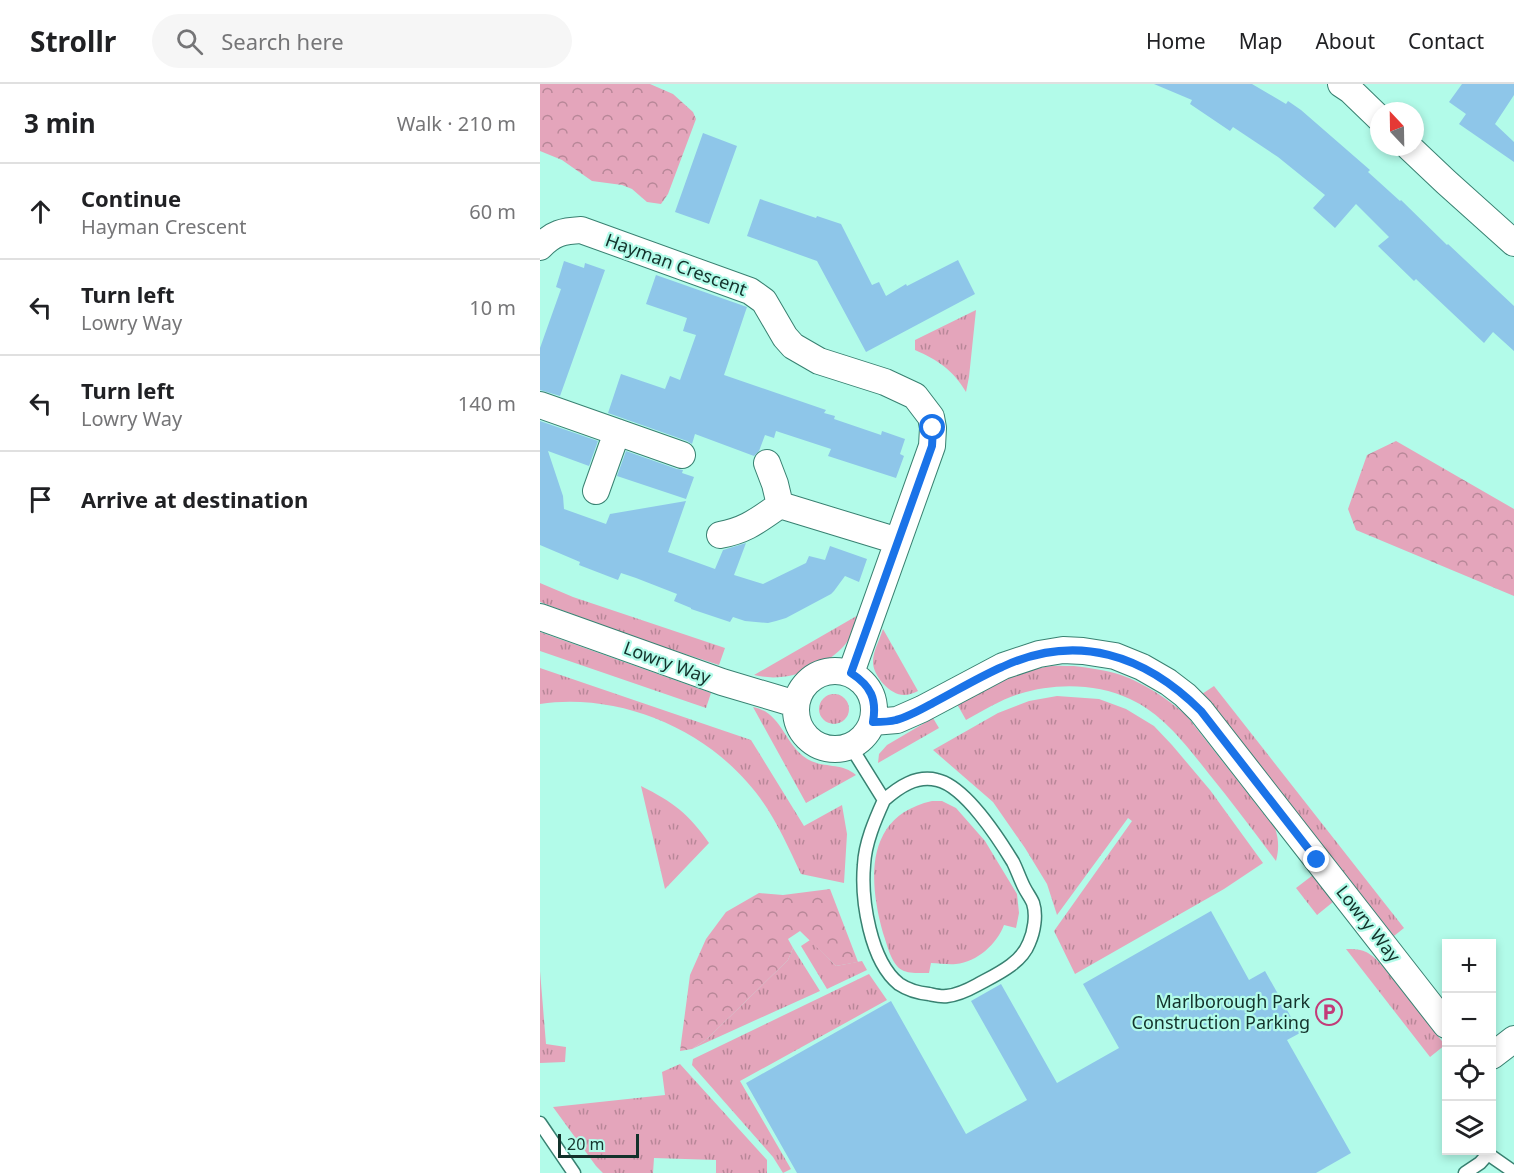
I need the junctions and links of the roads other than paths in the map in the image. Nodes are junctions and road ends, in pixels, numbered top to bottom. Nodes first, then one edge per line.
1 (1347, 86) edge
2 (1370, 109) edge
3 (1419, 156) edge
4 (1514, 243) edge
5 (540, 247) edge
6 (540, 405) edge
7 (617, 432) junction
8 (682, 455) dead end
9 (767, 463) dead end
10 (596, 491) dead end
11 (780, 505) junction
12 (720, 535) dead end
13 (898, 541) junction
14 (540, 617) edge
15 (851, 673) junction
16 (796, 704) junction
17 (873, 722) junction
18 (851, 747) junction
19 (884, 800) junction
20 (1442, 1020) edge
21 (1514, 1039) edge
22 (1496, 1052) edge
23 (540, 1123) edge
24 (1485, 1155) edge
25 (1491, 1155) edge
26 (1514, 1172) edge
27 (574, 1173) edge
28 (1465, 1173) edge

1 - 2 street
3 - 4 street
5 - 13 street, Hayman Crescent
6 - 7 street
7 - 8 street
7 - 10 street
9 - 11 street
11 - 12 street
11 - 13 street
13 - 15 street, Hayman Crescent
14 - 16 street, Lowry Way
15 - 16 street
15 - 17 street
16 - 18 street
17 - 18 street
17 - 20 street, Lowry Way
18 - 19 lane
19 - 19 lane
21 - 22 street
23 - 27 lane
24 - 28 lane
25 - 26 lane

